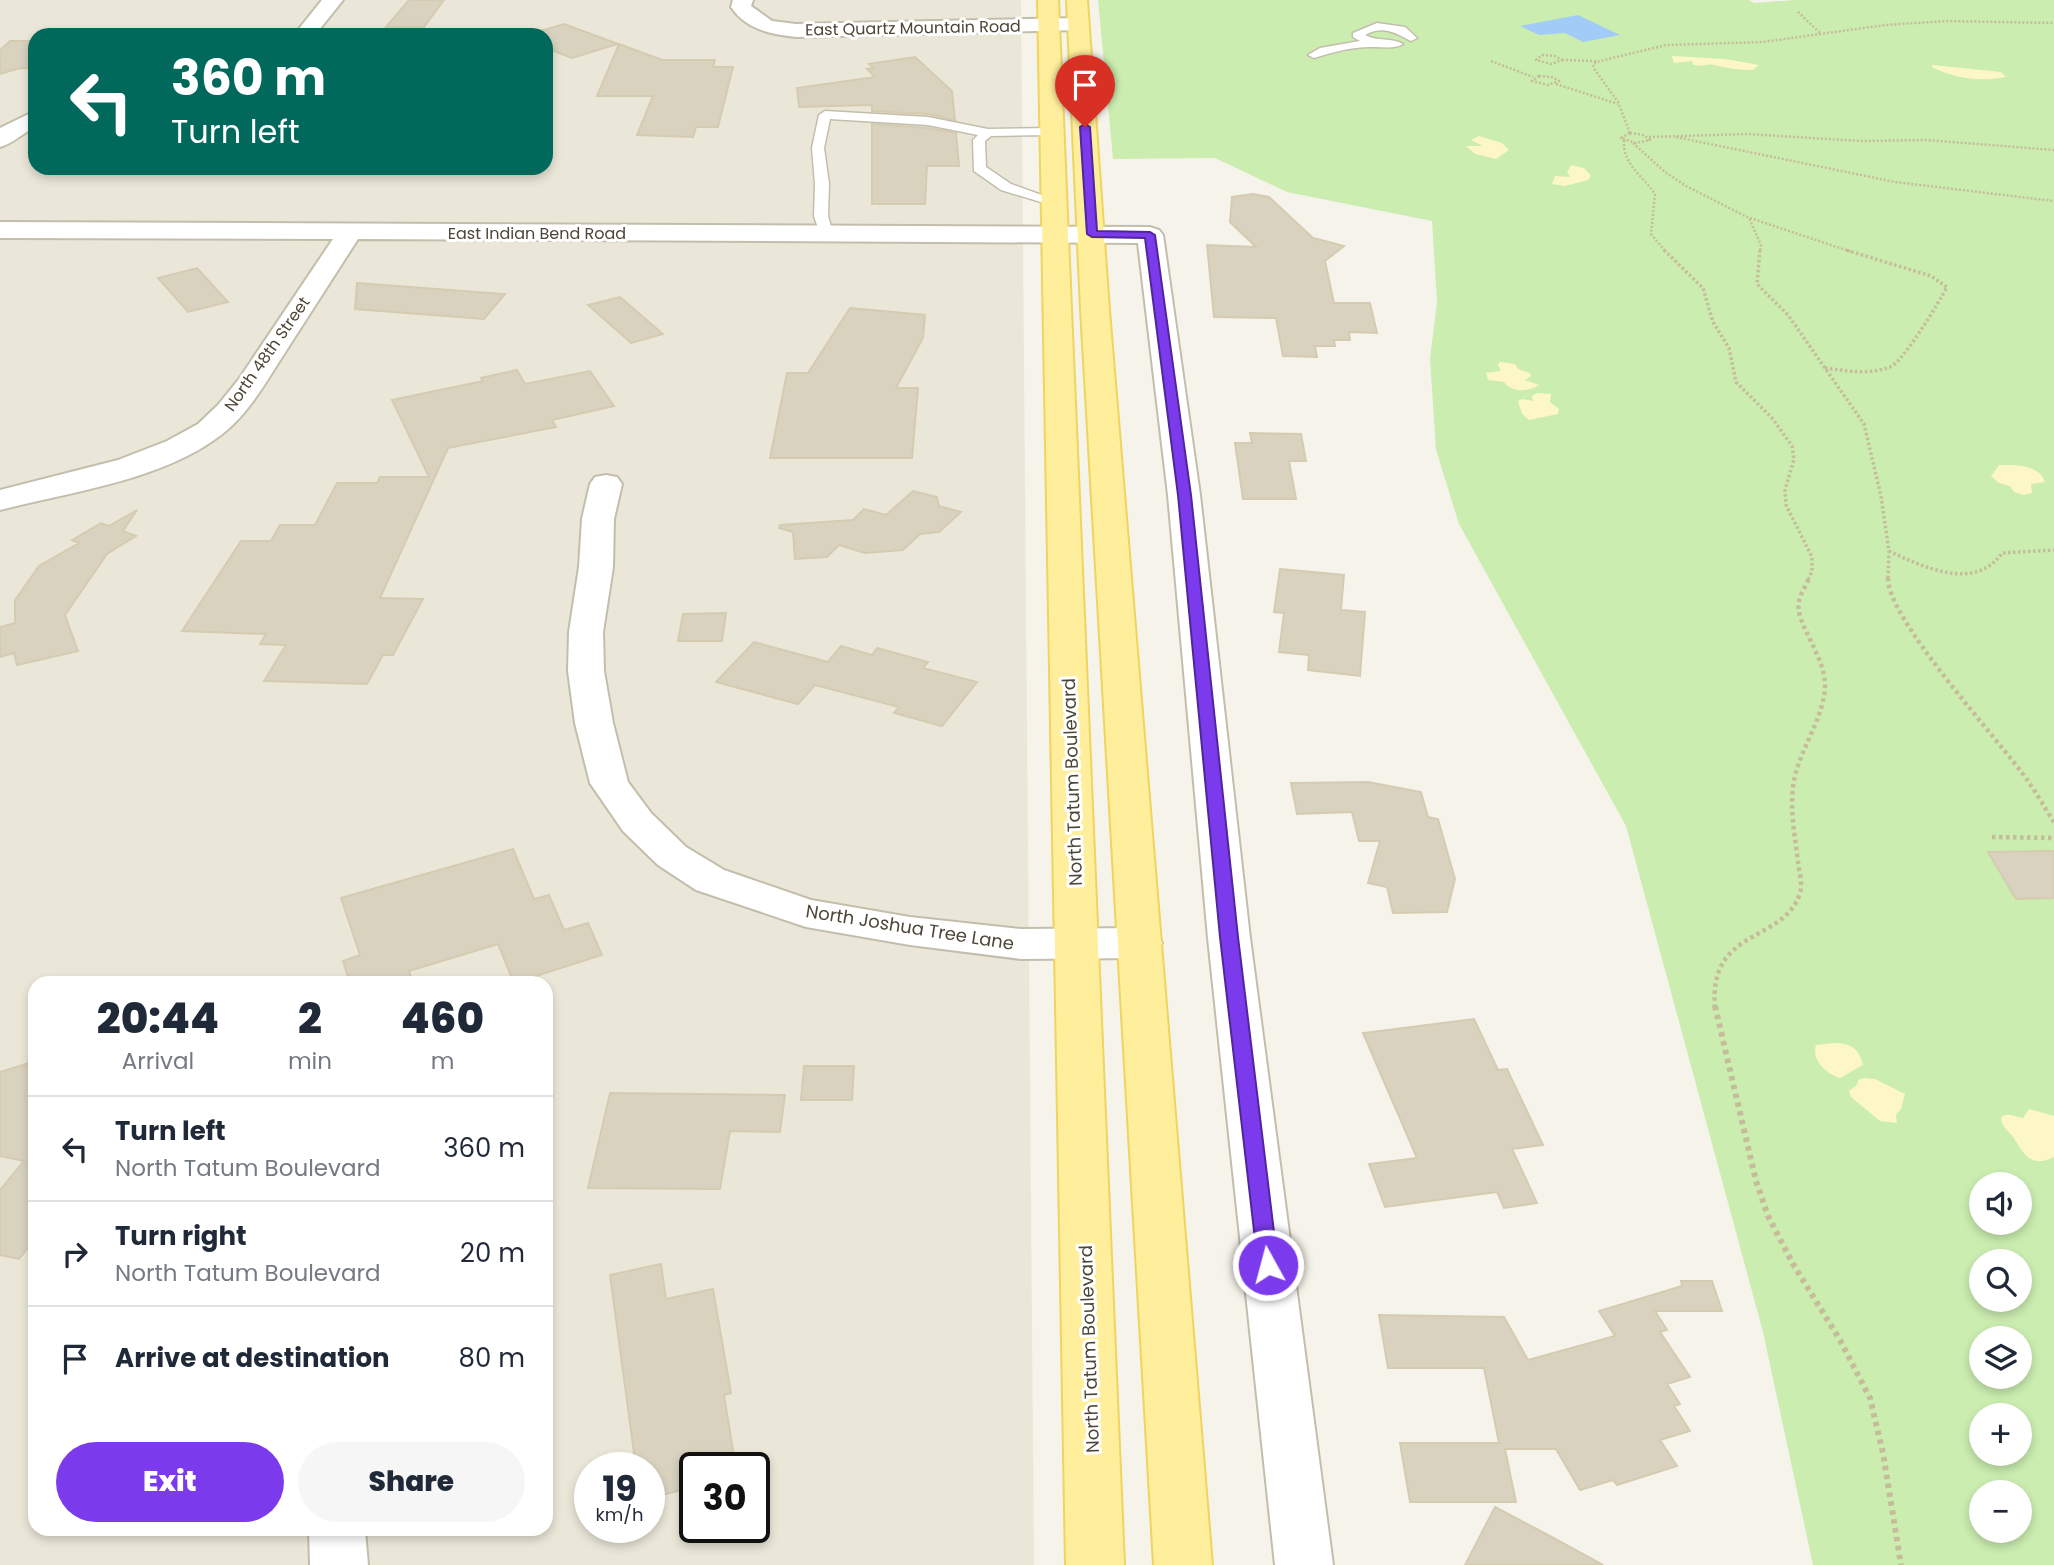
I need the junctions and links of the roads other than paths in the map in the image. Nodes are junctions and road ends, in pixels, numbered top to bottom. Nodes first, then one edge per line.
1 (333, 0) edge
2 (1048, 0) edge
3 (1077, 0) edge
4 (746, 9) edge
5 (1078, 24) junction
6 (1049, 25) junction
7 (310, 28) edge
8 (1411, 38) dead end
9 (1371, 43) junction
10 (1396, 44) dead end
11 (1314, 55) dead end
12 (28, 122) edge
13 (1051, 131) junction
14 (983, 137) junction
15 (0, 140) edge
16 (979, 168) junction
17 (1068, 226) junction
18 (0, 230) edge
19 (351, 231) junction
20 (826, 234) junction
21 (606, 484) dead end
22 (0, 500) edge
23 (1141, 943) junction
24 (1076, 944) junction
25 (338, 1536) edge
26 (340, 1565) edge
27 (1095, 1565) edge
28 (1183, 1565) edge
29 (1304, 1565) edge

1 - 7 street
2 - 6 main road, North Tatum Boulevard
3 - 5 main road, North Tatum Boulevard
4 - 6 street, East Quartz Mountain Road
5 - 6 street, East Quartz Mountain Road
5 - 17 main road, North Tatum Boulevard
6 - 13 main road, North Tatum Boulevard
8 - 9 lane
9 - 10 lane
9 - 11 lane
12 - 15 street
13 - 14 lane
13 - 17 main road, North Tatum Boulevard
14 - 16 lane
14 - 16 lane
14 - 20 lane
16 - 17 lane
17 - 20 street, East Indian Bend Road
17 - 23 main road, North Tatum Boulevard
17 - 24 main road, North Tatum Boulevard
17 - 29 street
18 - 19 street, East Indian Bend Road
19 - 20 street, East Indian Bend Road
19 - 22 street, North 48th Street
21 - 24 street, North Joshua Tree Lane
23 - 24 street, North Joshua Tree Lane
23 - 28 main road, North Tatum Boulevard
24 - 27 main road, North Tatum Boulevard
25 - 26 street

